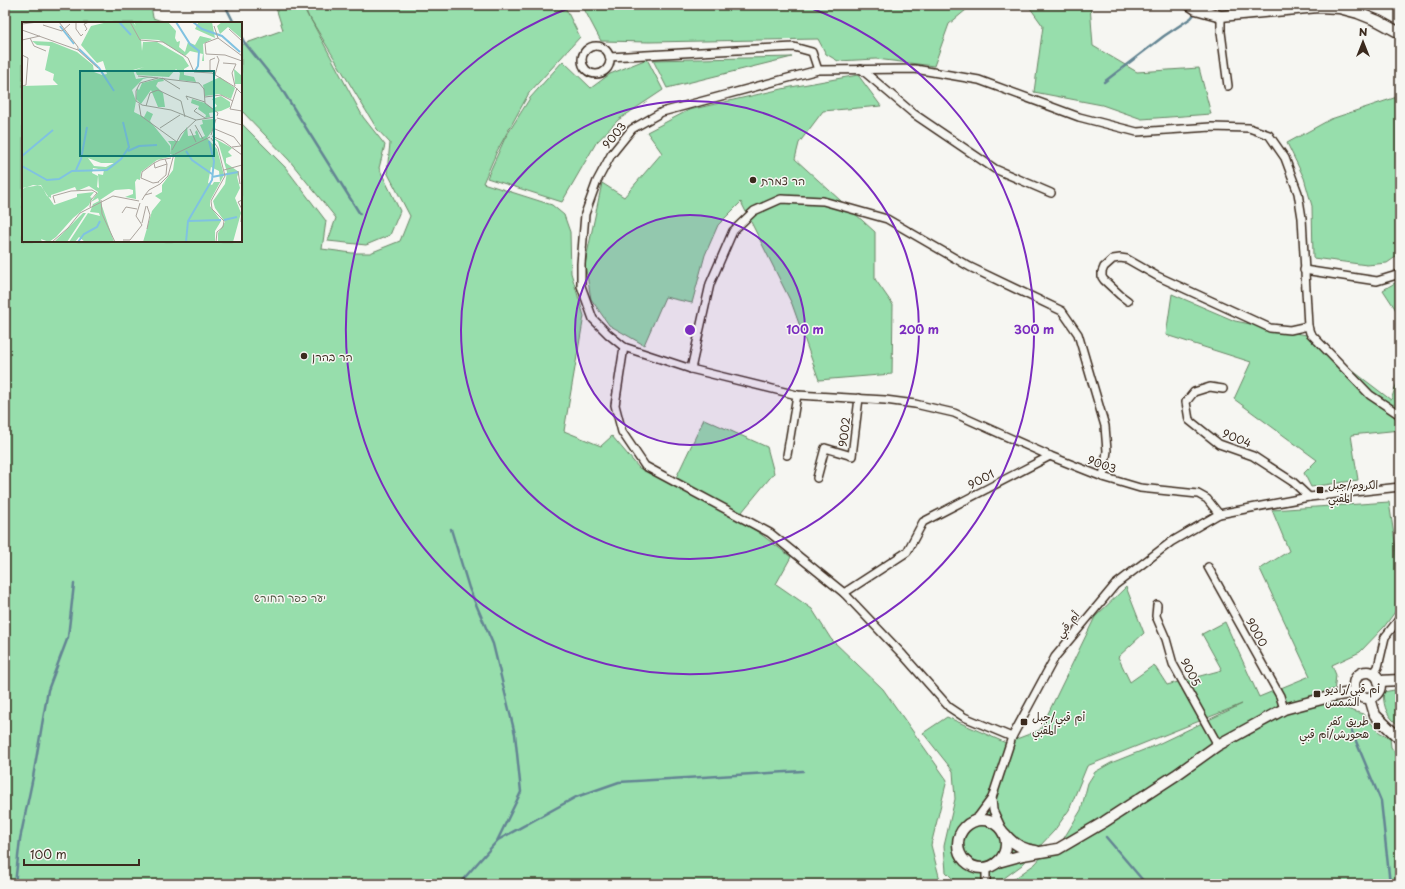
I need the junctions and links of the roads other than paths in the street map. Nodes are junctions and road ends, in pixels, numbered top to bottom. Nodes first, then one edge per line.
1 (1190, 5) edge
2 (1358, 9) edge
3 (1221, 16) junction
4 (1400, 33) edge
5 (609, 57) dead end
6 (861, 69) junction
7 (818, 70) junction
8 (1228, 86) dead end
9 (1051, 193) dead end
10 (1304, 270) junction
11 (1400, 274) edge
12 (1128, 301) dead end
13 (1308, 326) junction
14 (624, 347) junction
15 (691, 369) junction
16 (1223, 389) dead end
17 (797, 395) junction
18 (858, 398) junction
19 (1400, 415) edge
20 (787, 455) dead end
21 (1050, 456) junction
22 (1103, 477) junction
23 (817, 478) dead end
24 (1400, 486) edge
25 (1309, 496) junction
26 (1219, 514) junction
27 (1208, 567) dead end
28 (844, 593) junction
29 (1157, 605) dead end
30 (1400, 618) edge
31 (1376, 678) junction
32 (1400, 680) edge
33 (1356, 692) junction
34 (1370, 698) junction
35 (1284, 709) junction
36 (1012, 737) junction
37 (1400, 739) edge
38 (1218, 745) junction
39 (992, 798) junction
40 (969, 823) junction
41 (1003, 831) junction
42 (1044, 851) junction
43 (998, 862) junction
44 (986, 868) junction
45 (986, 884) edge

1 - 3 street
2 - 3 street
2 - 4 street
3 - 8 street
5 - 7 street
6 - 7 street, 9003
6 - 9 street
6 - 10 street, 9003
7 - 14 street, 9003
10 - 11 street
10 - 13 street, 9003
12 - 13 street
13 - 19 street
14 - 15 street, 9003
14 - 28 street
15 - 17 street, 9003
15 - 22 street
16 - 25 street, 9004
17 - 18 street, 9003
17 - 20 street
18 - 21 street, 9003
18 - 23 street, 9002
21 - 22 street, 9003
21 - 28 street, 9001
22 - 26 street, 9003
24 - 25 street
25 - 26 street
26 - 36 street, أم قبي
27 - 35 street, 9000
28 - 36 street
29 - 38 street, 9005
30 - 31 street
31 - 32 street
31 - 33 street
31 - 34 street
33 - 34 street
33 - 35 street, أم قبي
34 - 37 street
35 - 38 street, أم قبي
36 - 39 street, أم قبي
38 - 42 street, أم قبي
39 - 40 street, أم قبي
39 - 41 street, أم قبي
40 - 41 street
40 - 44 street
41 - 42 street, أم قبي
41 - 43 street
42 - 43 street, أم قبي
43 - 44 street
44 - 45 street

